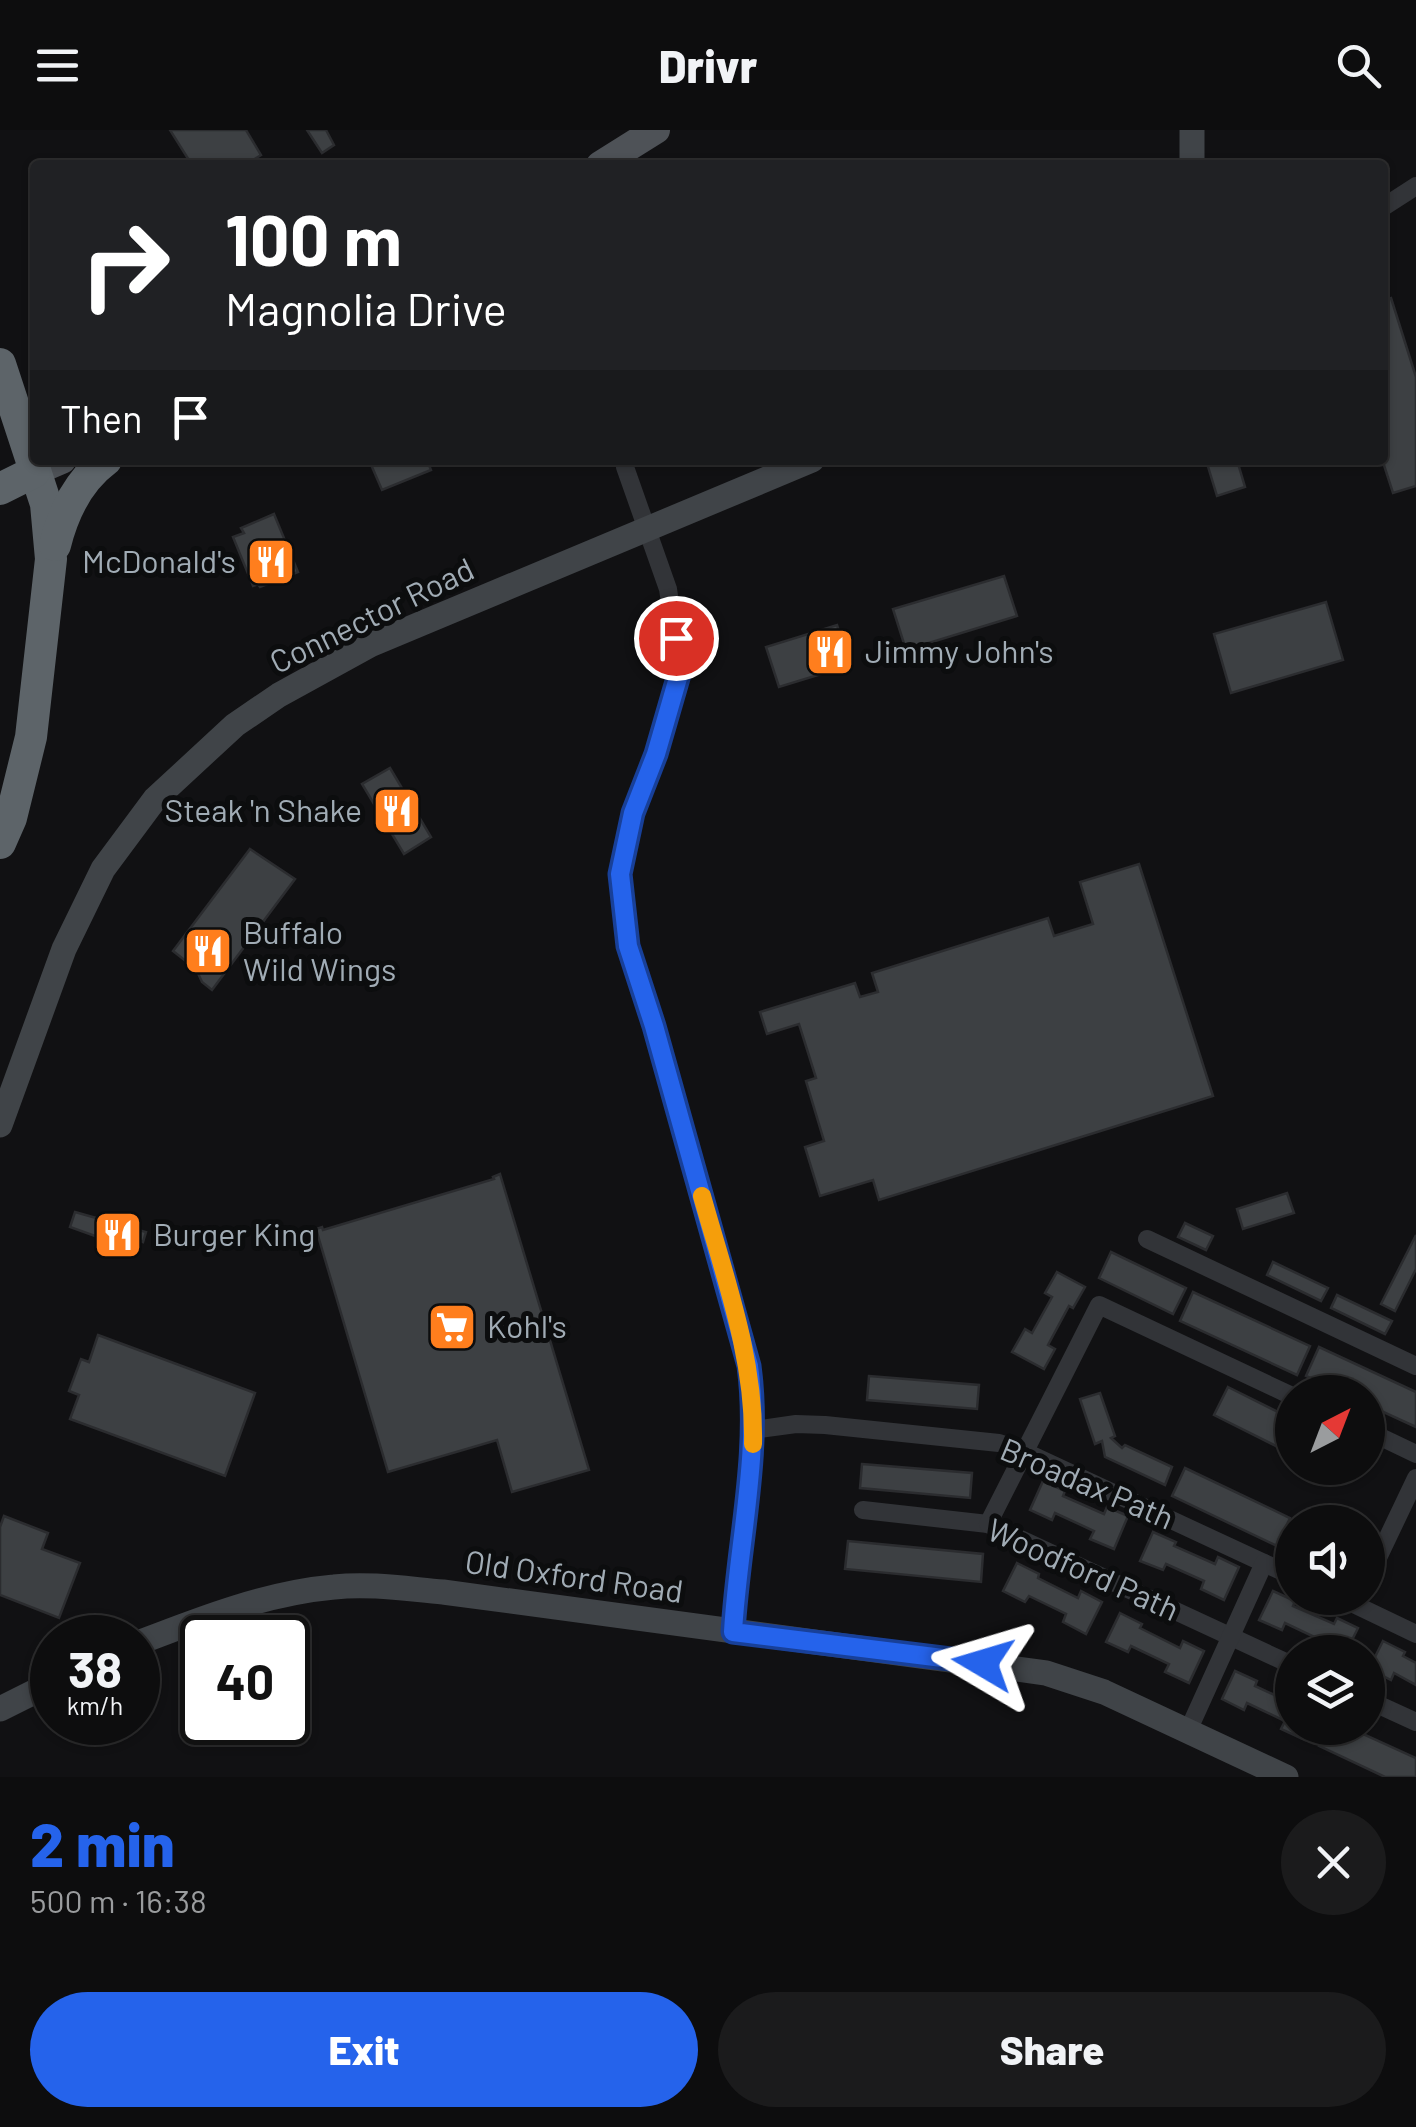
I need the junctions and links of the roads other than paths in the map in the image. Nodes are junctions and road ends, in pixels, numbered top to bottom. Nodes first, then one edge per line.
1 (656, 130) edge
2 (1192, 130) edge
3 (608, 160) edge
4 (1192, 160) edge
5 (1416, 186) edge
6 (1388, 204) edge
7 (0, 344) edge
8 (0, 364) edge
9 (30, 383) edge
10 (19, 435) edge
11 (100, 465) edge
12 (800, 465) edge
13 (48, 466) edge
14 (625, 467) dead end
15 (0, 489) edge
16 (647, 529) junction
17 (51, 560) junction
18 (0, 843) edge
19 (0, 1125) edge
20 (1147, 1239) dead end
21 (1416, 1366) edge
22 (1275, 1388) edge
23 (753, 1430) junction
24 (1385, 1439) edge
25 (1023, 1451) junction
26 (1416, 1454) edge
27 (1416, 1478) edge
28 (863, 1510) dead end
29 (988, 1524) junction
30 (1385, 1543) edge
31 (1264, 1562) junction
32 (1275, 1568) edge
33 (1380, 1615) edge
34 (733, 1632) junction
35 (1416, 1634) edge
36 (160, 1635) edge
37 (1231, 1636) junction
38 (1275, 1657) edge
39 (30, 1695) edge
40 (1385, 1708) edge
41 (0, 1710) edge
42 (1416, 1722) edge
43 (1188, 1732) junction
44 (1286, 1777) edge

1 - 3 main road
2 - 4 street
5 - 6 street
7 - 9 highway
8 - 10 highway
11 - 17 highway
12 - 16 street, Connector Road
13 - 15 highway
13 - 17 highway
14 - 16 street
16 - 19 street, Connector Road
16 - 23 street
17 - 18 highway
20 - 21 street
22 - 25 street
23 - 25 street, Broadax Path
23 - 34 street
24 - 26 street
25 - 29 street
25 - 31 street, Broadax Path
27 - 30 street
28 - 29 street, Woodford Path
29 - 37 street, Woodford Path
31 - 32 street, Broadax Path
31 - 37 street
33 - 35 street
34 - 36 street, Old Oxford Road
34 - 43 street, Old Oxford Road
37 - 38 street, Woodford Path
37 - 43 street
39 - 41 street
40 - 42 street
43 - 44 street, Old Oxford Road

